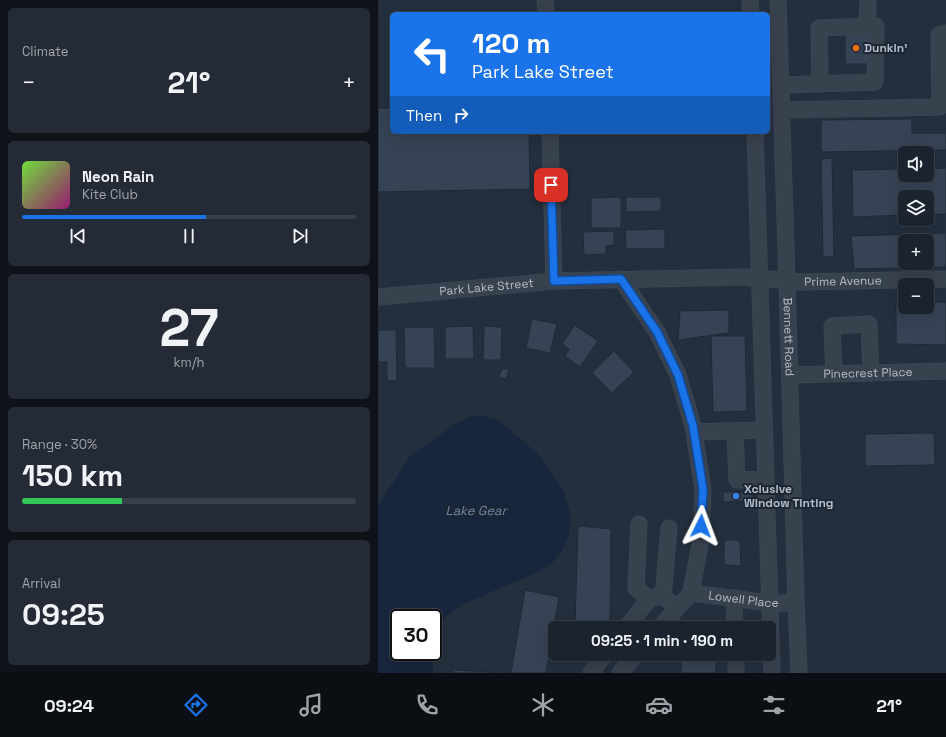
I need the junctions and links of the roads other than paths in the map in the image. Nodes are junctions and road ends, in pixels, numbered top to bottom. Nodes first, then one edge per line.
1 (545, 0) edge
2 (750, 0) edge
3 (778, 0) edge
4 (868, 0) edge
5 (546, 12) edge
6 (751, 12) edge
7 (867, 26) junction
8 (946, 33) edge
9 (820, 84) junction
10 (781, 85) junction
11 (943, 107) edge
12 (782, 110) junction
13 (550, 134) edge
14 (755, 134) edge
15 (760, 278) junction
16 (621, 279) junction
17 (946, 279) edge
18 (554, 281) junction
19 (787, 281) junction
20 (378, 297) edge
21 (946, 371) edge
22 (871, 373) junction
23 (834, 374) junction
24 (789, 375) junction
25 (764, 430) junction
26 (735, 431) junction
27 (694, 432) junction
28 (766, 479) junction
29 (639, 524) dead end
30 (669, 528) dead end
31 (691, 593) junction
32 (656, 598) junction
33 (734, 598) junction
34 (770, 603) junction
35 (796, 603) junction
36 (678, 607) junction
37 (633, 621) edge
38 (665, 621) edge
39 (735, 621) edge
40 (600, 661) edge
41 (630, 661) edge
42 (736, 661) edge
43 (591, 673) edge
44 (620, 673) edge
45 (736, 673) edge
46 (772, 673) edge
47 (799, 673) edge

1 - 5 street
2 - 6 street
3 - 10 street, Bennett Road
4 - 7 street
7 - 9 street
7 - 9 street
8 - 11 street
9 - 10 street
10 - 12 street, Bennett Road
11 - 12 street
12 - 19 street, Bennett Road
13 - 18 street
14 - 15 street
15 - 16 street, Park Lake Street
15 - 19 street, Park Lake Street
15 - 25 street
16 - 18 street, Park Lake Street
16 - 27 street
17 - 19 street, Prime Avenue
18 - 20 street, Park Lake Street
19 - 24 street, Bennett Road
21 - 22 street, Pinecrest Place
22 - 23 street, Pinecrest Place
22 - 23 street
23 - 24 street, Pinecrest Place
24 - 35 street, Bennett Road
25 - 26 street
25 - 28 street
26 - 27 street
26 - 28 street
27 - 31 street
28 - 34 street
29 - 32 street
30 - 32 street
31 - 33 street, Lowell Place
31 - 36 street
32 - 36 street
32 - 37 street
33 - 34 street, Lowell Place
33 - 39 street
34 - 35 street, Lowell Place
34 - 46 street
35 - 47 street, Bennett Road
36 - 38 street
40 - 43 street
41 - 44 street
42 - 45 street

